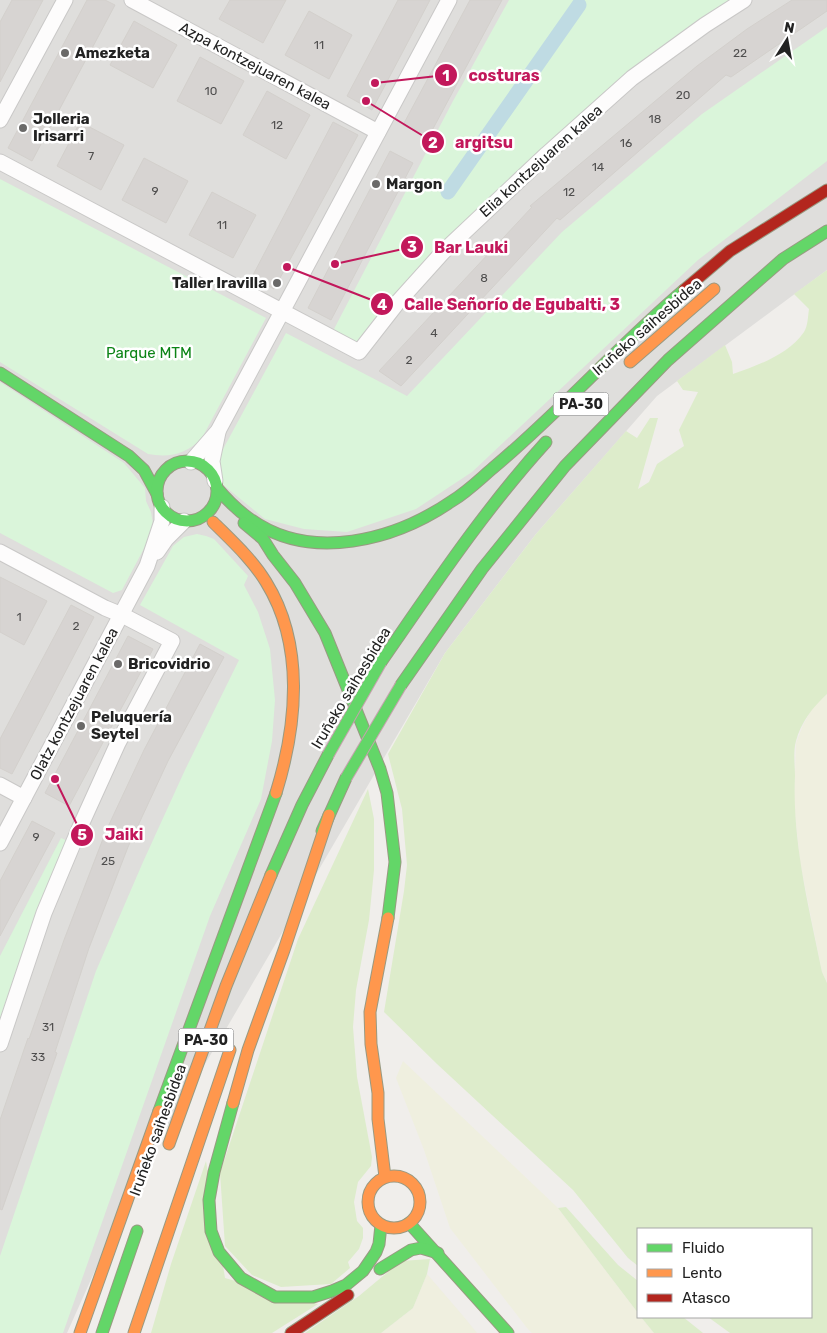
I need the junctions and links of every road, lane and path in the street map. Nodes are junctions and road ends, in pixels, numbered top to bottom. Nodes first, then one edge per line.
1 (65, 0) edge
2 (132, 0) edge
3 (449, 0) edge
4 (744, 0) edge
5 (0, 120) edge
6 (378, 132) junction
7 (0, 162) edge
8 (827, 191) edge
9 (827, 231) edge
10 (774, 237) dead end
11 (722, 282) dead end
12 (282, 312) junction
13 (624, 367) dead end
14 (0, 373) edge
15 (218, 430) junction
16 (554, 433) dead end
17 (129, 456) junction
18 (191, 462) junction
19 (167, 469) junction
20 (216, 490) junction
21 (159, 501) junction
22 (208, 520) junction
23 (184, 521) junction
24 (0, 552) edge
25 (273, 556) junction
26 (147, 566) junction
27 (122, 615) junction
28 (311, 784) junction
29 (0, 785) edge
30 (24, 798) junction
31 (329, 815) junction
32 (0, 843) edge
33 (252, 861) junction
34 (283, 915) dead end
35 (236, 1035) dead end
36 (0, 1044) edge
37 (378, 1092) junction
38 (393, 1147) dead end
39 (165, 1154) dead end
40 (385, 1177) junction
41 (142, 1218) dead end
42 (381, 1225) junction
43 (402, 1229) junction
44 (433, 1233) dead end
45 (388, 1252) dead end
46 (438, 1253) junction
47 (380, 1269) junction
48 (470, 1289) junction
49 (80, 1333) edge
50 (102, 1333) edge
51 (134, 1333) edge
52 (291, 1333) edge
53 (508, 1333) edge

1 - 5 street
2 - 6 street, Azpa kontzejuaren kalea
3 - 6 street
4 - 12 street, Elia kontzejuaren kalea
6 - 12 street
7 - 12 street, Elia kontzejuaren kalea
8 - 10 main road
8 - 20 main road
9 - 31 main road, PA-30, bridge
11 - 13 main road, Iruñeko saihesbidea
12 - 15 street
14 - 17 main road
15 - 18 street
15 - 20 street
16 - 28 main road, Iruñeko saihesbidea / PA-30, bridge
17 - 19 main road
17 - 21 main road
18 - 19 main road
18 - 20 main road
19 - 21 main road
20 - 22 main road
20 - 25 main road
21 - 23 main road
21 - 26 street, Olatz kontzejuaren kalea
22 - 23 main road
22 - 25 main road
22 - 33 main road
23 - 26 street, Olatz kontzejuaren kalea
24 - 27 street
25 - 37 main road
26 - 27 street, Olatz kontzejuaren kalea
27 - 30 street, Olatz kontzejuaren kalea
27 - 36 street
28 - 33 main road
28 - 39 main road, Iruñeko saihesbidea / PA-30
29 - 30 street
30 - 32 street, Olatz kontzejuaren kalea
31 - 34 main road, PA-30
31 - 42 main road
33 - 49 main road
35 - 51 main road, PA-30
37 - 38 main road
37 - 40 main road
40 - 42 main road
40 - 43 main road
41 - 50 main road, Iruñeko saihesbidea
42 - 43 main road
43 - 46 main road
44 - 48 main road
45 - 47 main road
46 - 47 main road
46 - 48 main road
47 - 52 main road
48 - 53 main road

